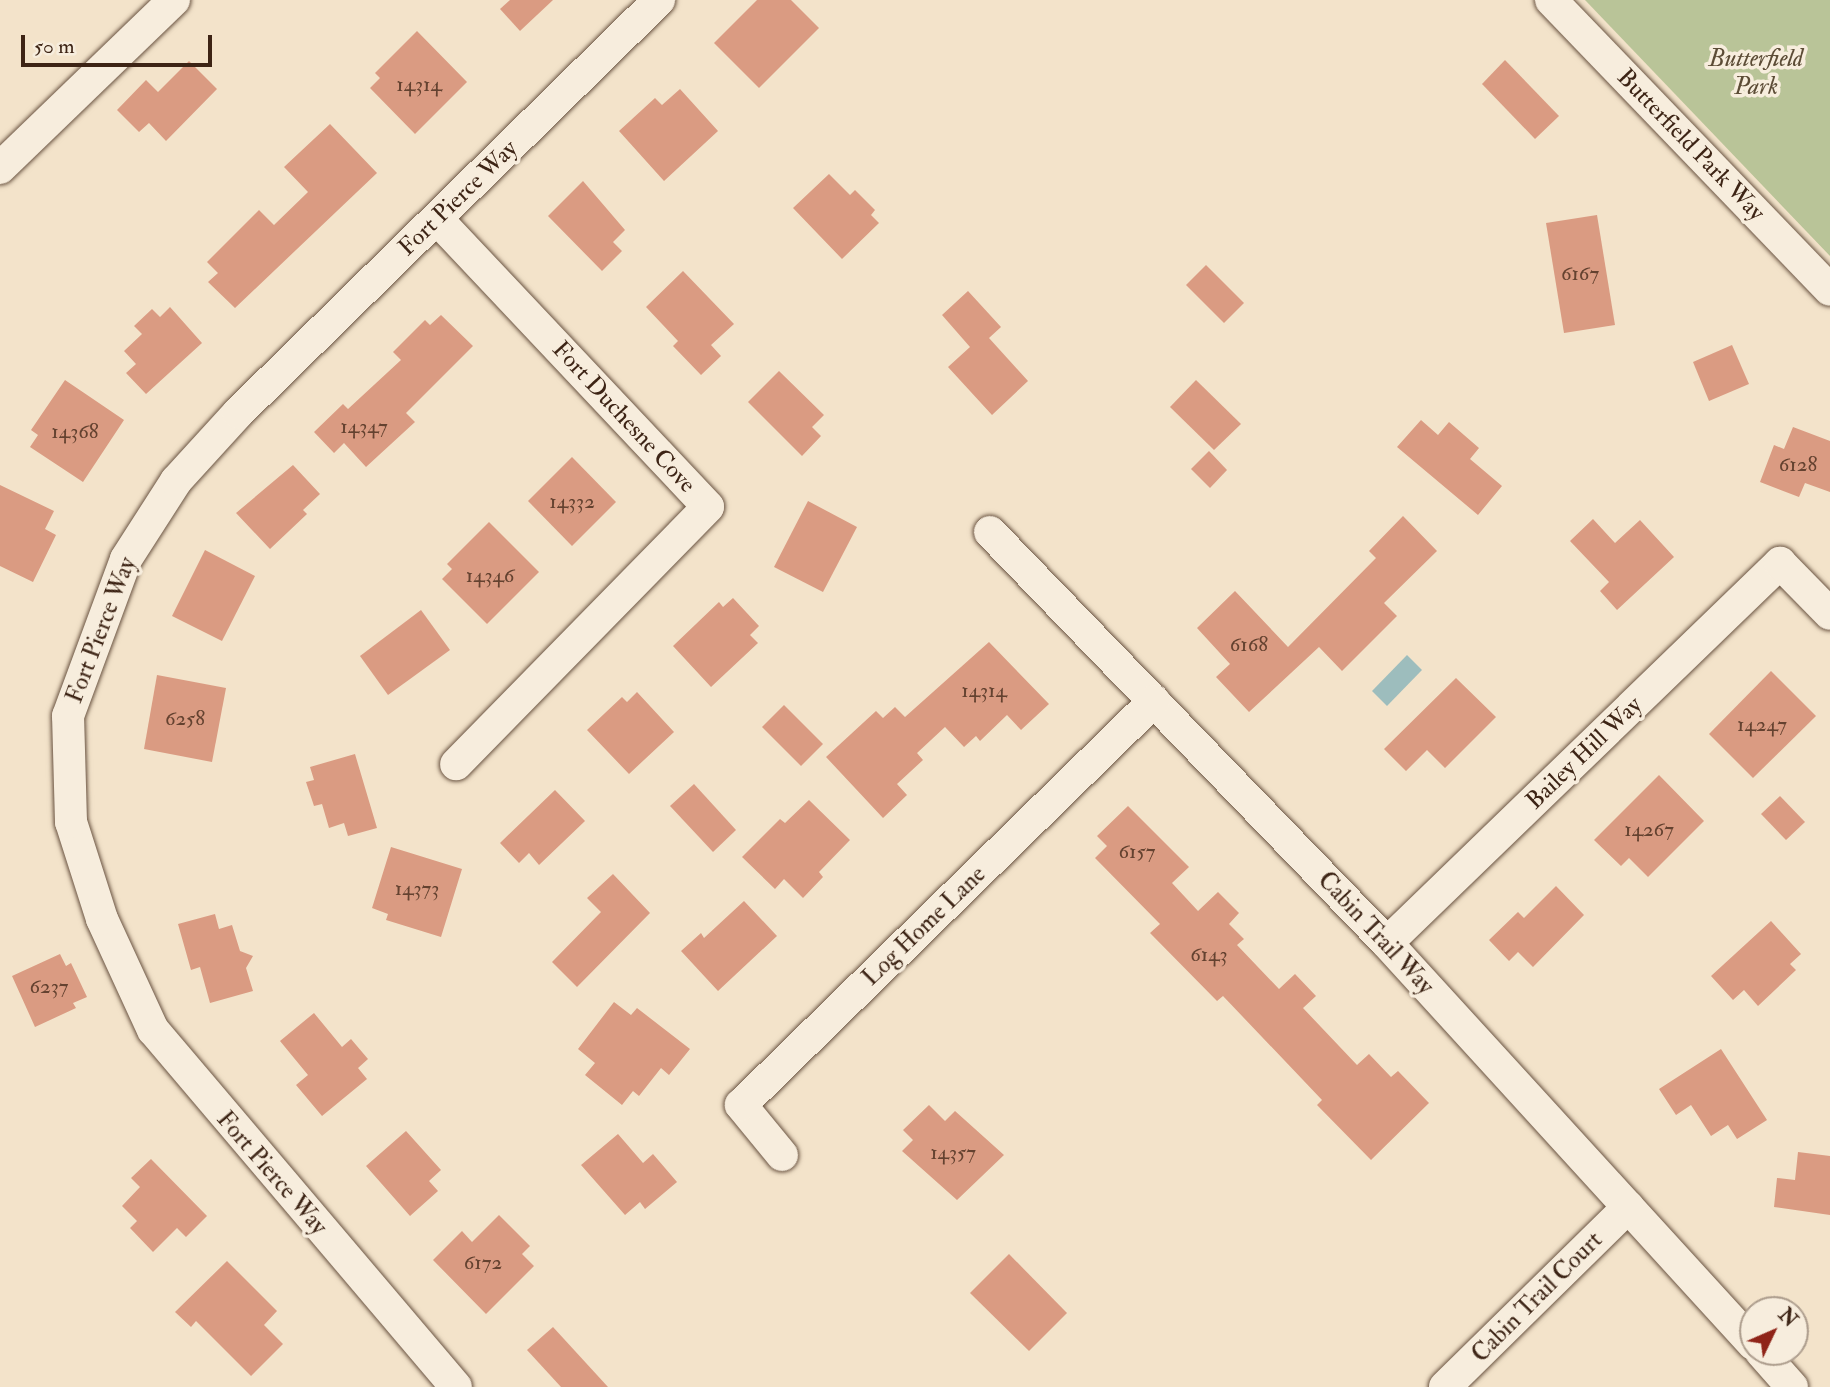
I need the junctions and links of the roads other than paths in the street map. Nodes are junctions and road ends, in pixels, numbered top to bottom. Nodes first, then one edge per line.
1 (174, 0) edge
2 (659, 0) edge
3 (1552, 0) edge
4 (0, 168) edge
5 (437, 219) junction
6 (1830, 290) edge
7 (990, 532) dead end
8 (1830, 614) edge
9 (1154, 701) junction
10 (456, 764) dead end
11 (1387, 943) junction
12 (782, 1155) dead end
13 (1628, 1207) junction
14 (1739, 1329) edge
15 (1773, 1366) edge
16 (456, 1387) edge
17 (1445, 1387) edge
18 (1793, 1387) edge

1 - 4 street
2 - 5 street, Fort Pierce Way
3 - 6 street, Butterfield Park Way
5 - 10 street, Fort Duchesne Cove
5 - 16 street, Fort Pierce Way
7 - 9 street, Cabin Trail Way
8 - 11 street, Bailey Hill Way
9 - 11 street, Cabin Trail Way
9 - 12 street, Log Home Lane
11 - 13 street, Cabin Trail Way
13 - 14 street, Cabin Trail Way
13 - 17 street, Cabin Trail Court
15 - 18 street

